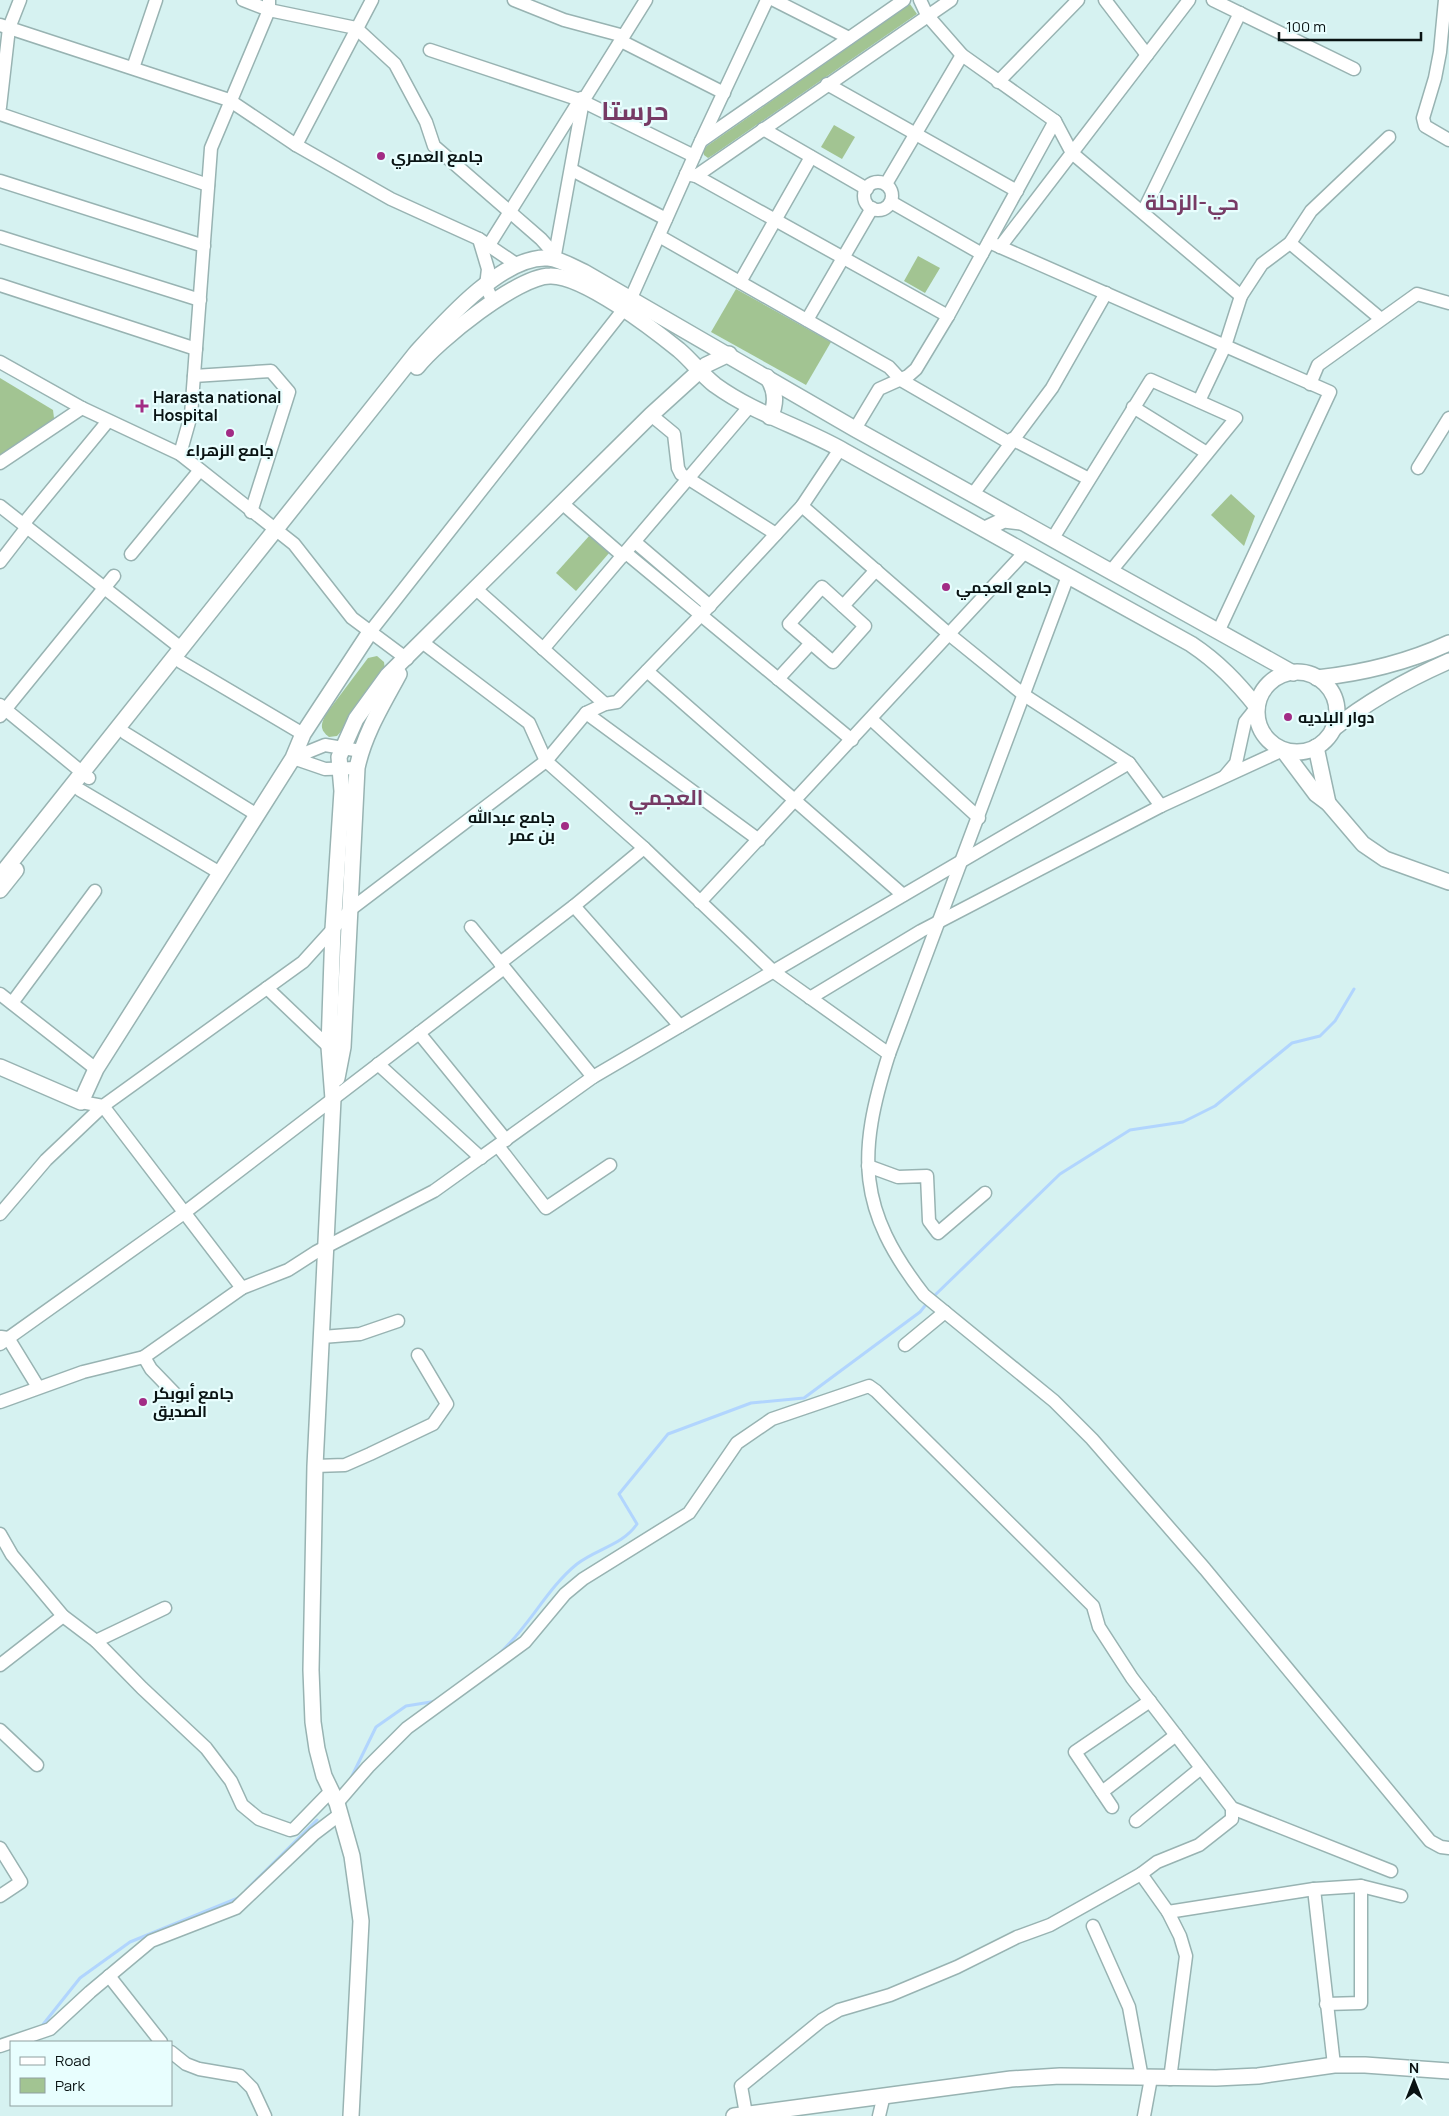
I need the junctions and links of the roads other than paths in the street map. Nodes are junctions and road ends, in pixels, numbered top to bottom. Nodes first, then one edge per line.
1 (20, 0) edge
2 (156, 0) edge
3 (243, 0) edge
4 (372, 0) edge
5 (514, 0) edge
6 (641, 0) edge
7 (646, 0) edge
8 (904, 0) edge
9 (920, 0) edge
10 (951, 0) edge
11 (1078, 0) edge
12 (1105, 0) edge
13 (1189, 0) edge
14 (1213, 0) edge
15 (1445, 0) edge
16 (765, 2) edge
17 (269, 5) edge
18 (1238, 7) edge
19 (927, 15) junction
20 (5, 26) edge
21 (356, 28) junction
22 (620, 38) junction
23 (850, 38) junction
24 (430, 50) dead end
25 (962, 55) junction
26 (1147, 55) junction
27 (133, 68) junction
28 (1354, 68) dead end
29 (998, 82) junction
30 (827, 84) junction
31 (724, 93) junction
32 (229, 100) junction
33 (582, 101) junction
34 (0, 107) edge
35 (0, 114) edge
36 (1055, 121) junction
37 (763, 129) junction
38 (916, 134) junction
39 (1390, 136) dead end
40 (1449, 140) edge
41 (700, 143) junction
42 (296, 145) junction
43 (1072, 153) junction
44 (694, 156) junction
45 (811, 157) junction
46 (572, 170) junction
47 (691, 175) junction
48 (0, 181) edge
49 (886, 184) junction
50 (208, 185) junction
51 (867, 189) junction
52 (1017, 191) junction
53 (891, 202) junction
54 (872, 208) junction
55 (508, 212) junction
56 (1142, 212) junction
57 (666, 219) junction
58 (775, 220) junction
59 (659, 236) junction
60 (0, 237) edge
61 (484, 242) junction
62 (1290, 243) junction
63 (995, 244) junction
64 (204, 246) junction
65 (982, 254) junction
66 (843, 258) junction
67 (554, 259) junction
68 (516, 264) junction
69 (550, 276) junction
70 (740, 282) junction
71 (0, 285) edge
72 (486, 286) junction
73 (1106, 293) junction
74 (1240, 296) junction
75 (200, 300) junction
76 (493, 302) junction
77 (1449, 303) edge
78 (628, 304) junction
79 (948, 316) junction
80 (1381, 319) junction
81 (806, 320) junction
82 (1225, 346) junction
83 (196, 349) junction
84 (729, 354) junction
85 (0, 362) edge
86 (700, 371) junction
87 (194, 376) junction
88 (767, 377) junction
89 (901, 380) junction
90 (1310, 384) junction
91 (1199, 401) junction
92 (748, 407) junction
93 (82, 408) junction
94 (1133, 408) junction
95 (651, 415) junction
96 (770, 417) junction
97 (1449, 418) edge
98 (108, 421) junction
99 (855, 429) junction
100 (1011, 441) junction
101 (840, 449) junction
102 (1207, 453) junction
103 (180, 454) junction
104 (0, 463) edge
105 (1418, 468) dead end
106 (200, 470) junction
107 (689, 479) junction
108 (1089, 479) junction
109 (973, 494) junction
110 (563, 504) junction
111 (0, 506) edge
112 (802, 506) junction
113 (251, 512) junction
114 (1025, 523) junction
115 (27, 527) junction
116 (985, 530) junction
117 (278, 533) junction
118 (776, 534) junction
119 (1053, 538) junction
120 (635, 542) junction
121 (1026, 552) junction
122 (131, 554) dead end
123 (624, 555) junction
124 (0, 562) edge
125 (876, 570) junction
126 (1110, 571) junction
127 (114, 576) dead end
128 (1068, 576) junction
129 (104, 588) junction
130 (476, 589) junction
131 (843, 606) junction
132 (706, 611) junction
133 (370, 632) junction
134 (1218, 632) junction
135 (950, 635) junction
136 (422, 642) junction
137 (811, 643) junction
138 (1449, 643) edge
139 (543, 649) junction
140 (181, 655) junction
141 (407, 659) junction
142 (1449, 661) edge
143 (647, 671) junction
144 (1293, 673) junction
145 (1317, 678) junction
146 (778, 679) junction
147 (1024, 695) junction
148 (605, 704) junction
149 (1257, 708) junction
150 (2, 710) edge
151 (586, 714) junction
152 (871, 719) junction
153 (1333, 729) junction
154 (125, 734) junction
155 (303, 734) junction
156 (852, 740) junction
157 (343, 747) junction
158 (1316, 747) junction
159 (361, 750) junction
160 (1282, 750) junction
161 (293, 758) junction
162 (546, 761) junction
163 (1129, 763) junction
164 (338, 768) junction
165 (357, 768) junction
166 (84, 780) junction
167 (1221, 780) junction
168 (796, 800) junction
169 (1328, 803) junction
170 (1161, 806) junction
171 (257, 815) junction
172 (979, 818) junction
173 (759, 840) junction
174 (644, 848) junction
175 (964, 858) junction
176 (220, 873) junction
177 (0, 876) edge
178 (1449, 882) edge
179 (0, 890) edge
180 (95, 892) dead end
181 (903, 895) junction
182 (700, 902) junction
183 (574, 906) junction
184 (351, 909) junction
185 (941, 921) junction
186 (471, 927) dead end
187 (333, 929) junction
188 (502, 965) junction
189 (774, 972) junction
190 (267, 988) junction
191 (0, 994) edge
192 (810, 998) junction
193 (12, 1003) junction
194 (680, 1026) junction
195 (419, 1033) junction
196 (329, 1047) junction
197 (889, 1054) junction
198 (378, 1064) junction
199 (0, 1067) edge
200 (96, 1069) junction
201 (593, 1077) junction
202 (333, 1099) junction
203 (81, 1102) junction
204 (103, 1106) junction
205 (502, 1143) junction
206 (481, 1158) junction
207 (610, 1165) dead end
208 (868, 1166) junction
209 (985, 1194) dead end
210 (184, 1213) junction
211 (0, 1214) edge
212 (326, 1247) junction
213 (242, 1288) junction
214 (945, 1312) junction
215 (398, 1321) dead end
216 (322, 1337) junction
217 (3, 1340) edge
218 (905, 1346) dead end
219 (418, 1355) dead end
220 (144, 1357) junction
221 (38, 1387) junction
222 (178, 1398) dead end
223 (0, 1402) edge
224 (315, 1466) junction
225 (0, 1534) edge
226 (165, 1608) dead end
227 (63, 1616) junction
228 (96, 1640) junction
229 (0, 1665) edge
230 (1150, 1702) junction
231 (0, 1730) edge
232 (1176, 1735) junction
233 (37, 1765) dead end
234 (1201, 1768) junction
235 (1102, 1792) junction
236 (335, 1803) junction
237 (1112, 1807) dead end
238 (1232, 1808) junction
239 (1136, 1821) dead end
240 (0, 1848) edge
241 (1449, 1848) edge
242 (1391, 1871) dead end
243 (1141, 1874) junction
244 (1361, 1886) junction
245 (1314, 1889) junction
246 (0, 1896) edge
247 (1401, 1896) dead end
248 (1168, 1912) junction
249 (1094, 1926) dead end
250 (109, 1976) junction
251 (1326, 2004) junction
252 (15, 2041) edge
253 (161, 2041) edge
254 (172, 2053) edge
255 (1334, 2065) junction
256 (1449, 2071) edge
257 (1147, 2078) junction
258 (1170, 2079) junction
259 (884, 2095) junction
260 (740, 2115) edge
261 (266, 2116) edge
262 (351, 2116) edge
263 (880, 2116) edge
264 (1144, 2116) edge

1 - 20 street
2 - 27 street
3 - 17 street
4 - 21 street
5 - 22 street
6 - 22 street
7 - 22 street
8 - 23 street
9 - 19 street
10 - 19 street
11 - 29 street
12 - 26 street
13 - 26 street
14 - 18 street
15 - 40 street
16 - 23 street
16 - 31 street
17 - 21 street
17 - 32 street
18 - 28 street
18 - 56 street
19 - 25 street
19 - 30 street
20 - 27 street
20 - 34 street
21 - 42 street
21 - 55 street
22 - 31 street
22 - 33 street
23 - 41 street
24 - 33 street
25 - 29 street
25 - 38 street
26 - 43 street
27 - 32 street
29 - 36 street
30 - 37 street
30 - 38 street
31 - 41 street
32 - 42 street
32 - 50 street
33 - 44 street
33 - 46 street
33 - 55 street
35 - 50 street
36 - 43 street
36 - 52 street
37 - 45 street
37 - 47 street
38 - 49 street
38 - 52 street
39 - 62 street
41 - 44 street
42 - 61 street
43 - 56 street
43 - 63 street
44 - 47 street
45 - 51 street
45 - 58 street
46 - 57 street
46 - 67 street
47 - 57 street
47 - 58 street
48 - 64 street
49 - 51 street
49 - 53 street
50 - 64 street
51 - 54 street
52 - 63 street
53 - 54 street
53 - 65 street
54 - 66 street
55 - 61 street
55 - 67 street
56 - 74 street
57 - 59 street
58 - 66 street
58 - 70 street
59 - 70 street
59 - 78 street
60 - 75 street
61 - 68 street
61 - 72 street
62 - 74 street
62 - 80 street
63 - 65 street
63 - 73 street
64 - 75 street
65 - 79 street
66 - 79 street
66 - 81 street
67 - 68 main road
67 - 69 street
67 - 78 main road
68 - 72 main road
69 - 76 main road
69 - 78 main road
70 - 81 street
71 - 83 street
72 - 76 street
72 - 117 main road
73 - 82 street
73 - 100 street
74 - 82 street
75 - 83 street
76 - 117 main road
77 - 80 street
78 - 84 main road
78 - 86 main road
78 - 133 street
79 - 89 street
80 - 90 street
81 - 89 street
82 - 90 street
82 - 91 street
83 - 87 street
84 - 86 main road
84 - 88 main road
85 - 93 street
86 - 92 main road
86 - 95 main road
87 - 103 street
87 - 113 street
88 - 96 main road
88 - 99 main road
89 - 99 street
89 - 100 street
90 - 134 street
91 - 94 street
91 - 102 street
92 - 96 main road
92 - 107 street
93 - 98 street
93 - 104 street
94 - 102 street
94 - 108 street
95 - 107 street
95 - 110 main road
96 - 101 main road
97 - 105 street
98 - 103 street
98 - 115 street
99 - 109 main road
100 - 108 street
100 - 109 street
101 - 112 street
101 - 116 main road
102 - 126 street
103 - 106 street
106 - 113 street
106 - 122 street
107 - 118 street
107 - 120 street
108 - 119 street
109 - 114 main road
110 - 123 street
110 - 130 main road
111 - 115 street
112 - 118 street
112 - 125 street
113 - 117 street
114 - 116 main road
114 - 119 main road
115 - 124 street
115 - 129 street
116 - 121 main road
117 - 133 street
117 - 140 main road
118 - 132 street
119 - 126 main road
120 - 123 street
120 - 132 street
121 - 128 main road
121 - 135 street
123 - 132 street
123 - 139 street
125 - 131 street
125 - 135 street
126 - 134 main road
127 - 129 street
128 - 147 street
128 - 149 main road
129 - 140 street
129 - 150 street
130 - 136 main road
130 - 139 street
131 - 137 street
131 - 137 street
132 - 143 street
132 - 146 street
133 - 141 street
133 - 155 main road
134 - 144 main road
135 - 147 street
135 - 152 street
136 - 141 main road
136 - 162 street
137 - 146 street
138 - 145 main road
139 - 148 street
140 - 154 main road
140 - 155 street
140 - 166 main road
141 - 157 main road
141 - 159 main road
142 - 153 main road
143 - 148 street
143 - 168 street
144 - 145 main road
144 - 149 main road
145 - 153 main road
146 - 156 street
147 - 163 street
147 - 172 street
148 - 151 street
149 - 160 main road
149 - 167 street
150 - 166 street
151 - 162 street
151 - 173 street
152 - 156 street
152 - 172 street
153 - 158 main road
154 - 166 main road
154 - 171 street
155 - 161 main road
156 - 168 street
157 - 159 street
157 - 161 street
157 - 164 main road
158 - 160 main road
158 - 169 main road
159 - 165 main road
160 - 167 street
160 - 169 main road
161 - 164 street
161 - 171 main road
162 - 174 street
162 - 184 street
163 - 170 street
163 - 175 street
164 - 165 street
164 - 187 main road
165 - 184 main road
166 - 176 street
166 - 177 main road
166 - 179 main road
167 - 170 street
168 - 173 street
168 - 181 street
169 - 178 main road
170 - 185 street
171 - 176 main road
172 - 175 street
173 - 182 street
174 - 182 street
174 - 183 street
175 - 181 street
175 - 185 street
176 - 200 main road
180 - 193 street
181 - 189 street
182 - 189 street
183 - 188 street
183 - 194 street
184 - 187 street
184 - 202 main road
185 - 192 street
185 - 197 street
186 - 188 street
187 - 190 street
187 - 196 main road
188 - 195 street
188 - 201 street
189 - 192 street
189 - 194 street
190 - 196 street
190 - 204 street
191 - 193 street
192 - 197 street
193 - 200 street
194 - 201 street
195 - 198 street
195 - 205 street
196 - 202 main road
197 - 208 street
198 - 202 street
198 - 206 street
199 - 203 main road
200 - 203 main road
201 - 205 street
202 - 210 street
202 - 212 main road
203 - 204 street
204 - 210 street
204 - 211 street
205 - 206 street
205 - 207 street
206 - 212 street
208 - 209 street
208 - 214 street
210 - 213 street
210 - 217 street
212 - 213 street
212 - 216 main road
213 - 220 street
214 - 218 street
214 - 241 street
215 - 216 street
216 - 224 main road
217 - 221 street
219 - 224 street
220 - 221 street
220 - 222 street
221 - 223 street
224 - 236 main road
225 - 227 street
226 - 228 street
227 - 228 street
227 - 229 street
228 - 236 street
230 - 232 street
230 - 235 street
230 - 236 street
231 - 233 street
232 - 234 street
232 - 235 street
234 - 238 street
234 - 239 street
235 - 237 street
236 - 250 street
236 - 262 main road
238 - 242 street
238 - 243 street
240 - 246 street
243 - 248 street
243 - 260 street
244 - 245 street
244 - 247 street
244 - 251 street
245 - 248 street
245 - 251 street
248 - 258 street
249 - 257 street
250 - 252 street
250 - 253 street
251 - 255 street
254 - 261 street
255 - 256 main road
255 - 258 main road
257 - 258 main road
257 - 259 main road
257 - 264 street
259 - 260 main road
259 - 263 street

